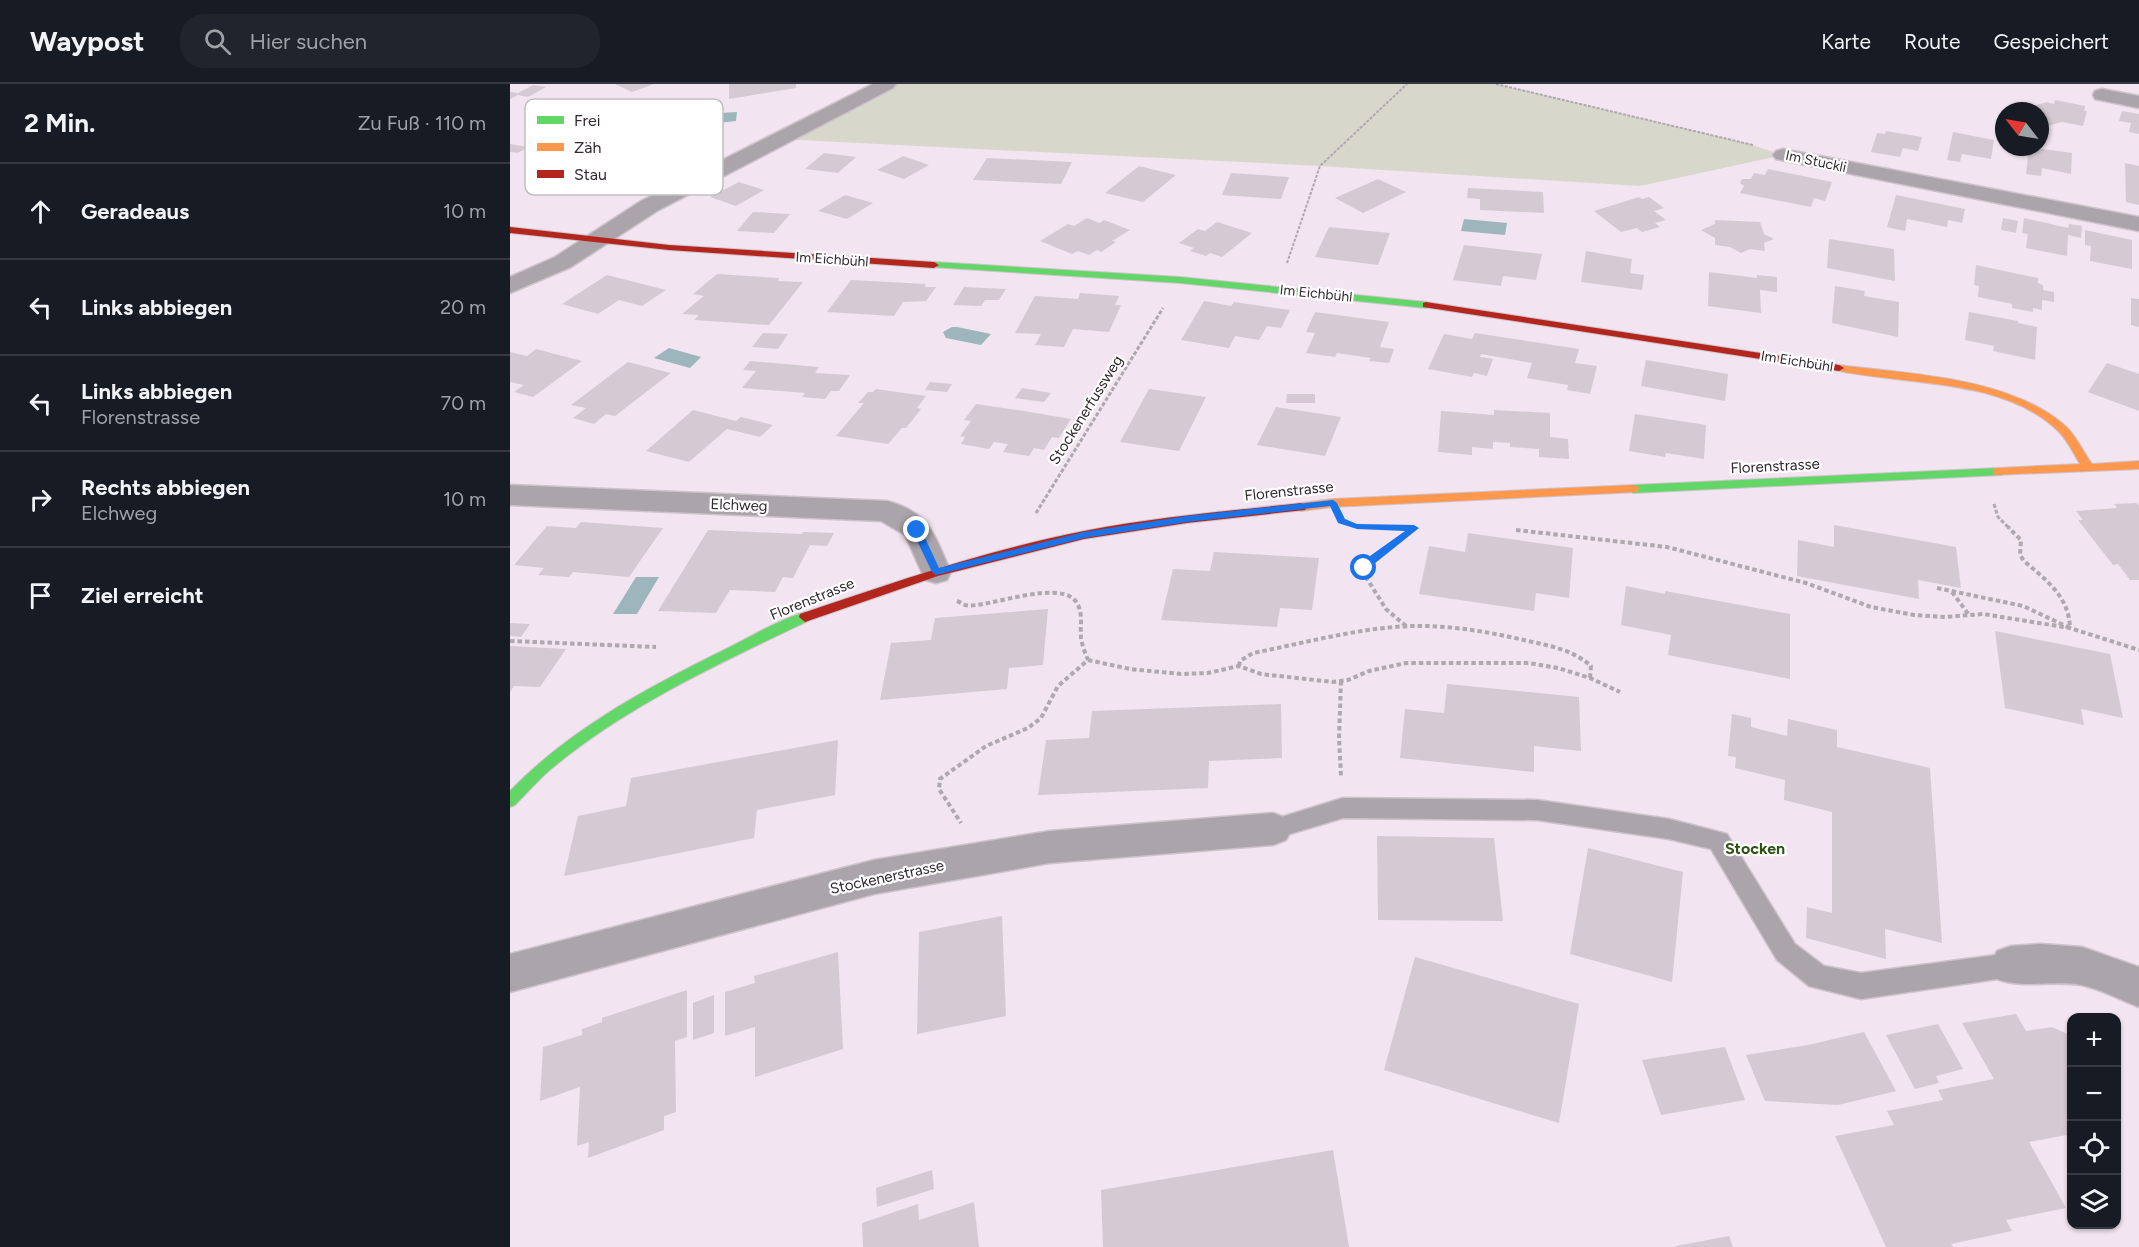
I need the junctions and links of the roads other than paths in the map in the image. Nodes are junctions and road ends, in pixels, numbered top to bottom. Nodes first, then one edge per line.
1 (887, 84) edge
2 (2102, 95) dead end
3 (2139, 102) edge
4 (1783, 155) road end
5 (723, 168) edge
6 (671, 195) edge
7 (2139, 224) edge
8 (510, 230) edge
9 (594, 242) junction
10 (510, 286) edge
11 (2139, 465) edge
12 (2088, 467) junction
13 (510, 495) edge
14 (936, 572) junction
15 (510, 801) edge
16 (1273, 829) joint
17 (2011, 965) joint
18 (510, 973) edge
19 (2139, 987) edge

1 - 5 street
2 - 3 street
4 - 7 street, Im Stuckli
6 - 9 street
8 - 9 street, Im Eichbühl
9 - 10 street
9 - 12 street, Im Eichbühl
11 - 12 street, Florenstrasse
12 - 14 street, Florenstrasse
13 - 14 street, Elchweg
14 - 15 street, Florenstrasse
16 - 17 lane
16 - 18 street, Stockenerstrasse
17 - 19 street

